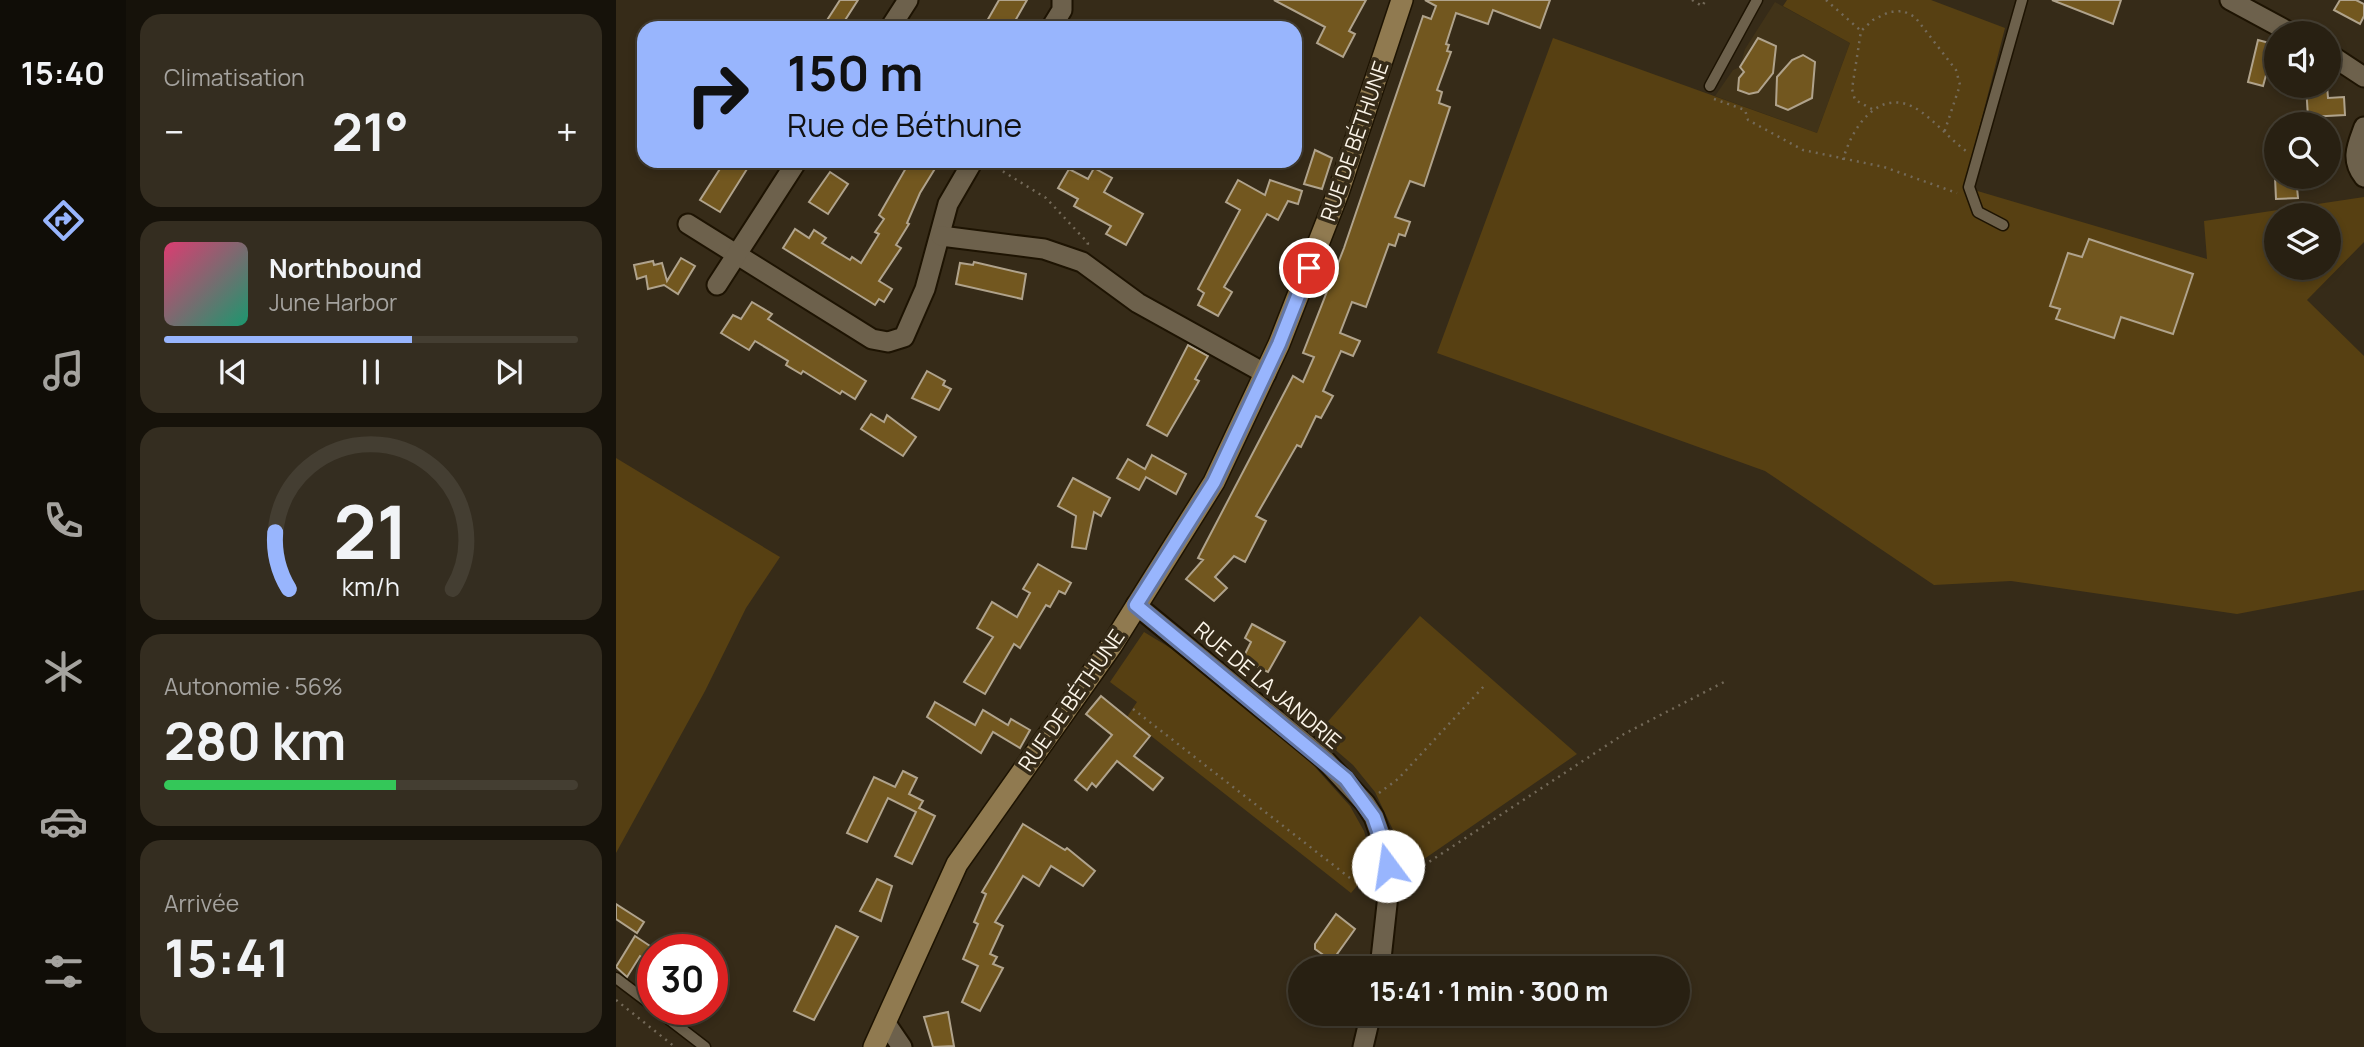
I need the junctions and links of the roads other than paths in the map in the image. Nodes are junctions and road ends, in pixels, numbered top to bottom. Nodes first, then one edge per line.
1 (908, 0) edge
2 (1062, 0) edge
3 (1402, 0) edge
4 (1757, 0) edge
5 (2022, 0) edge
6 (2230, 0) edge
7 (894, 21) edge
8 (1055, 21) edge
9 (2269, 21) edge
10 (2341, 62) edge
11 (2364, 77) edge
12 (1710, 86) road end
13 (2364, 127) edge
14 (793, 168) edge
15 (969, 168) edge
16 (2364, 177) edge
17 (688, 225) dead end
18 (2003, 225) dead end
19 (941, 236) junction
20 (737, 255) junction
21 (717, 285) dead end
22 (1266, 374) junction
23 (1136, 605) junction
24 (1381, 956) edge
25 (616, 978) edge
26 (637, 994) edge
27 (885, 1022) junction
28 (676, 1025) edge
29 (1368, 1026) edge
30 (705, 1047) edge
31 (874, 1047) edge
32 (902, 1047) edge
33 (1363, 1047) edge

1 - 7 street
2 - 8 street
3 - 22 street, RUE DE BÉTHUNE
4 - 12 lane
5 - 18 lane
6 - 9 street
10 - 11 street
13 - 16 street
14 - 20 street
15 - 19 street
17 - 20 street
19 - 20 street
19 - 22 street
20 - 21 street
22 - 23 street, RUE DE BÉTHUNE
23 - 24 street, RUE DE LA JANDRIE
23 - 27 street, RUE DE BÉTHUNE
25 - 26 lane
27 - 31 street, RUE DE BÉTHUNE
27 - 32 street
28 - 30 lane
29 - 33 street

